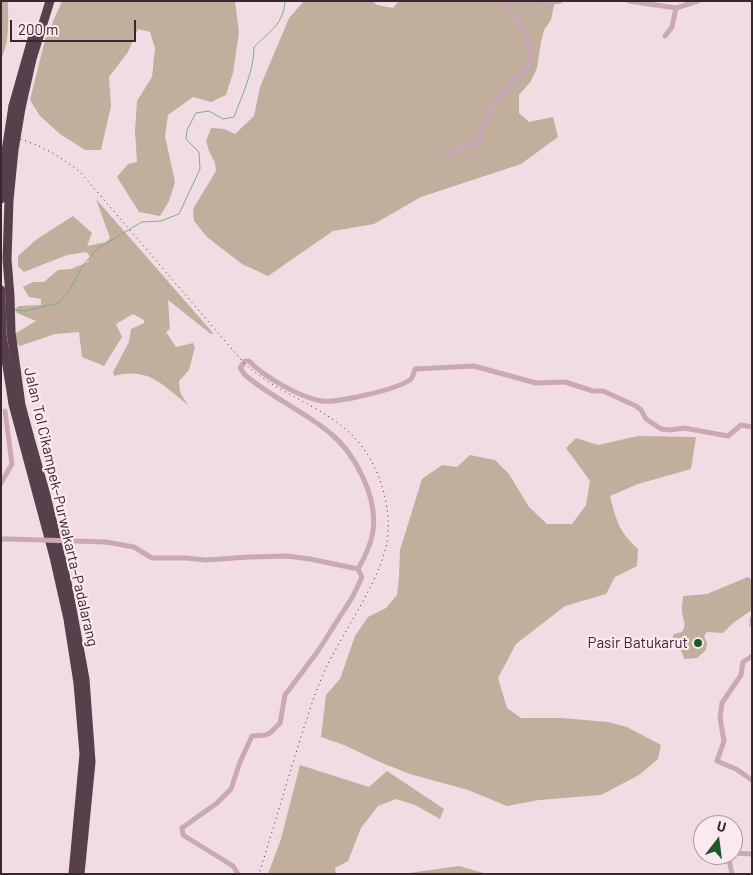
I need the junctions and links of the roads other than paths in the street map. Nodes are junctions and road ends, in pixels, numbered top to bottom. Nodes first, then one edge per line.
1 (44, 1) edge
2 (50, 1) edge
3 (504, 1) edge
4 (537, 1) edge
5 (560, 1) edge
6 (628, 1) edge
7 (698, 1) edge
8 (676, 8) junction
9 (665, 36) dead end
10 (17, 107) junction
11 (446, 157) dead end
12 (1, 199) edge
13 (1, 290) edge
14 (5, 411) dead end
15 (752, 427) edge
16 (24, 435) junction
17 (1, 483) edge
18 (1, 539) edge
19 (358, 570) junction
20 (752, 619) edge
21 (752, 625) edge
22 (752, 656) edge
23 (752, 780) edge
24 (73, 874) edge
25 (80, 874) edge
26 (238, 874) edge

1 - 10 highway, Jalan Tol Cikampek–Purwakarta–Padalarang
2 - 10 highway, Jalan Tol Cikampek–Purwakarta–Padalarang
3 - 11 street
4 - 5 street
6 - 8 street
7 - 8 street
8 - 9 street
10 - 12 highway, Jalan Tol Cikampek–Purwakarta–Padalarang, bridge
10 - 16 highway, Jalan Tol Cikampek–Purwakarta–Padalarang, bridge
13 - 16 highway, Jalan Tol Cikampek–Purwakarta–Padalarang
14 - 17 street
15 - 19 street
16 - 24 highway, Jalan Tol Cikampek–Purwakarta–Padalarang
16 - 25 highway, Jalan Tol Cikampek–Purwakarta–Padalarang
18 - 19 street, bridge
19 - 26 street
20 - 21 street
22 - 23 street

